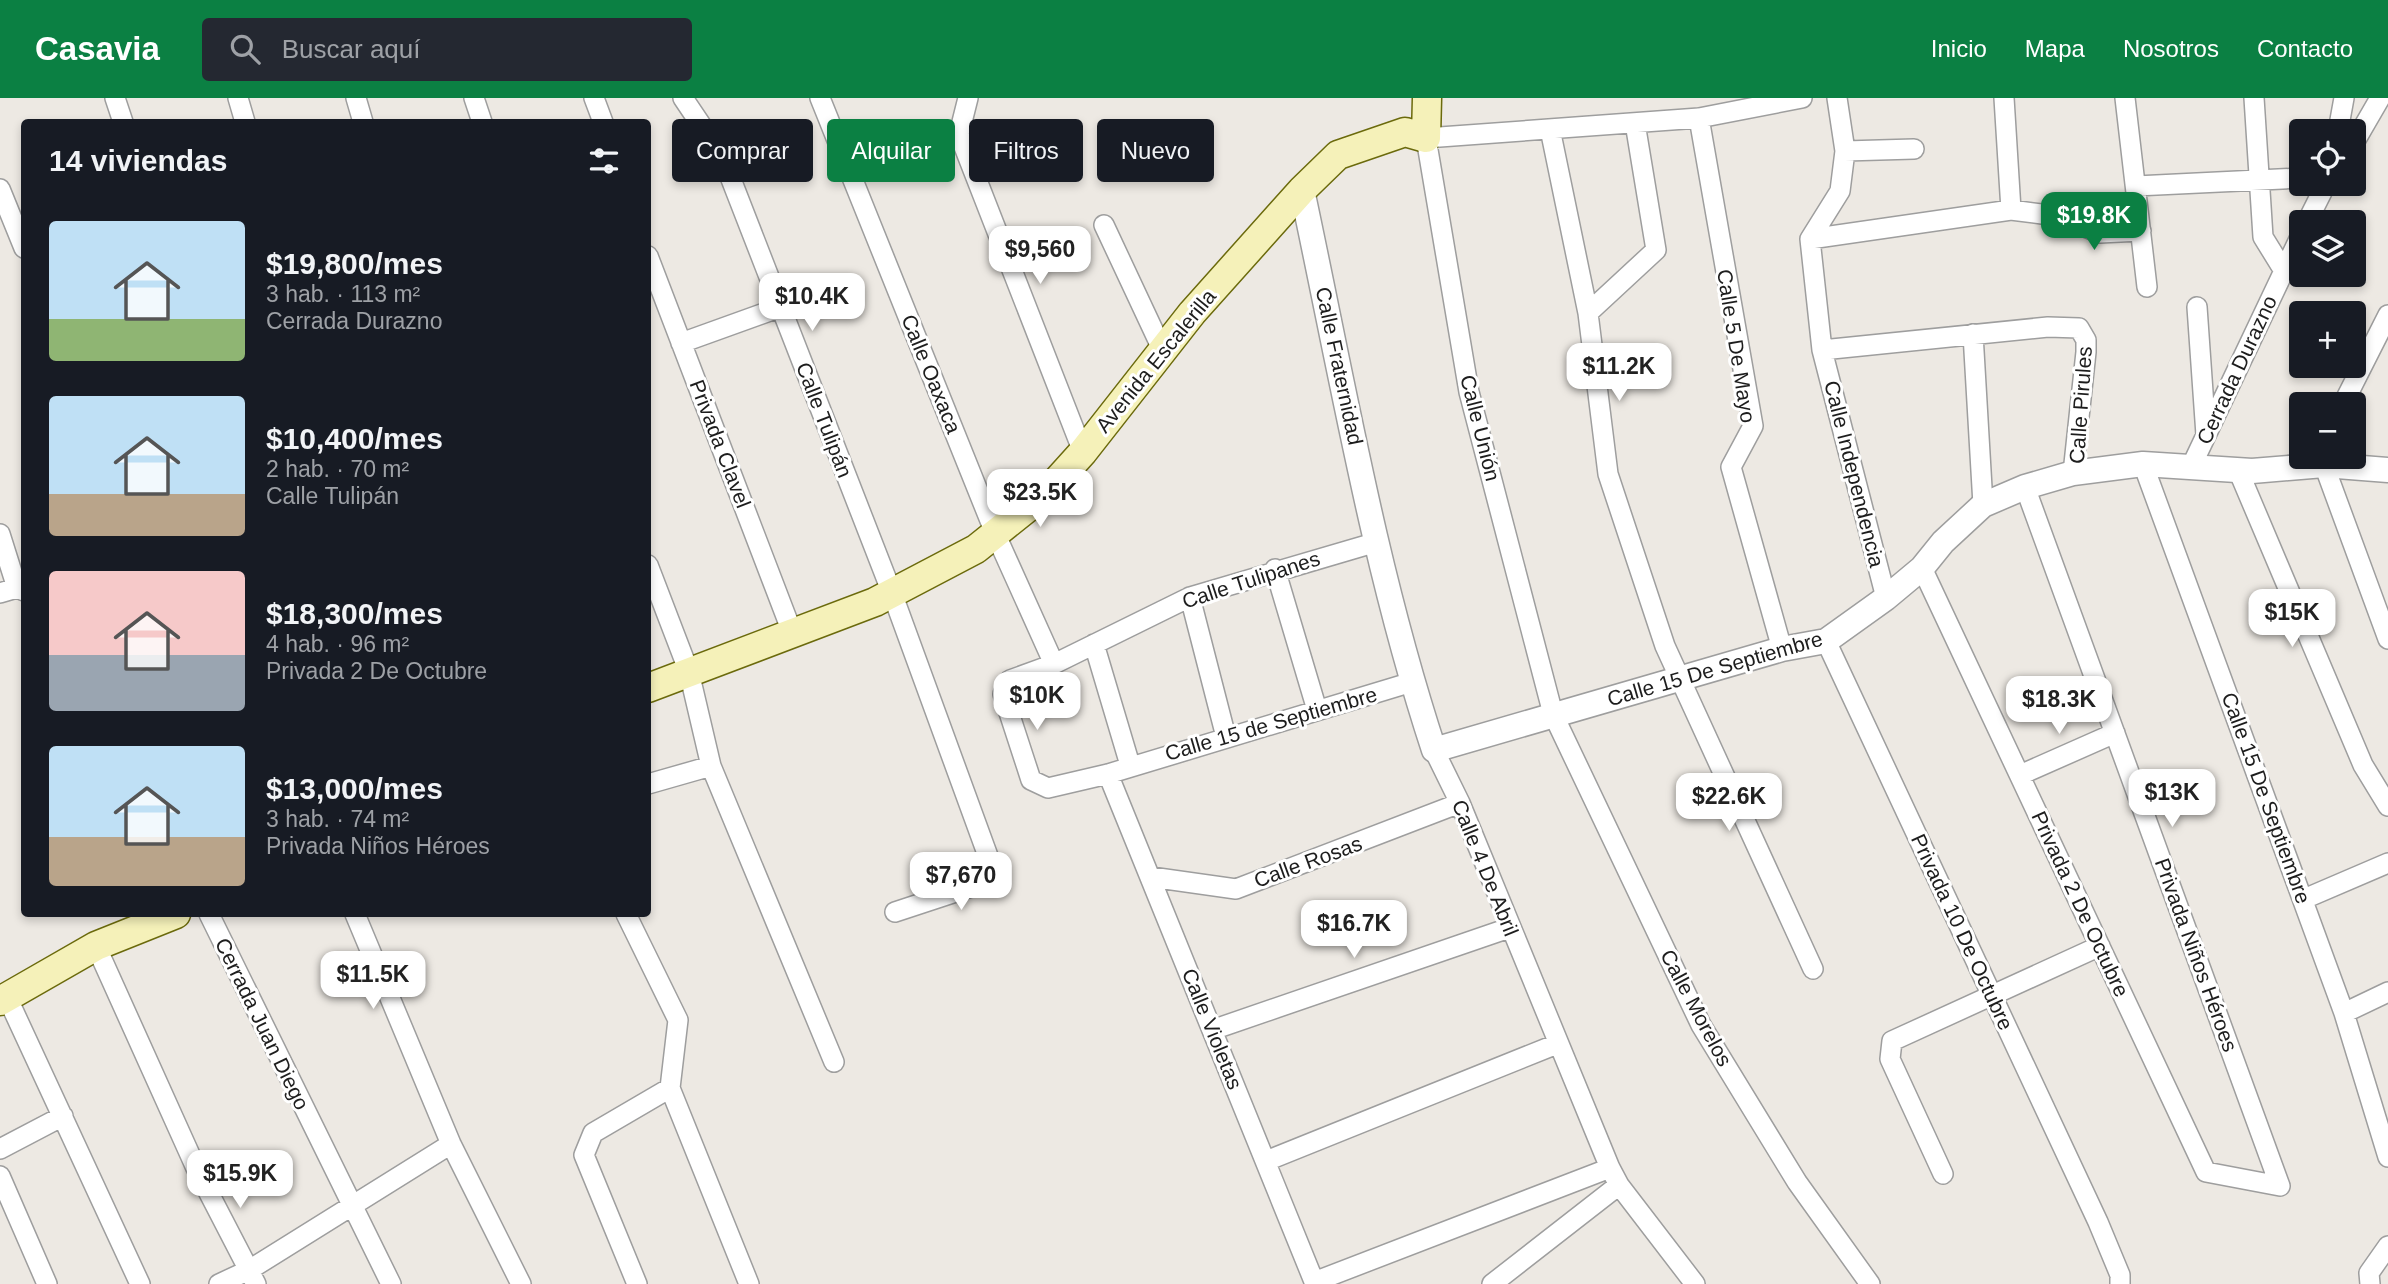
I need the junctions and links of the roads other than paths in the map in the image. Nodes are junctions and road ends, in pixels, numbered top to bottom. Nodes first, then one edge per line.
1 (115, 98) edge
2 (238, 98) edge
3 (356, 98) edge
4 (474, 98) edge
5 (594, 98) edge
6 (682, 98) edge
7 (820, 98) edge
8 (968, 98) edge
9 (1427, 98) edge
10 (1802, 98) edge
11 (1837, 98) edge
12 (2004, 98) edge
13 (2125, 98) edge
14 (2254, 98) edge
15 (2344, 98) edge
16 (2380, 98) edge
17 (1699, 118) junction
18 (121, 119) edge
19 (244, 119) edge
20 (362, 119) edge
21 (481, 119) edge
22 (602, 119) edge
23 (2340, 119) edge
24 (2366, 122) edge
25 (1635, 123) junction
26 (1550, 129) junction
27 (1426, 138) junction
28 (1914, 149) dead end
29 (1845, 151) junction
30 (2289, 178) edge
31 (2262, 179) junction
32 (2136, 186) junction
33 (0, 189) edge
34 (1302, 190) junction
35 (2011, 209) junction
36 (1104, 225) dead end
37 (2141, 231) junction
38 (1811, 239) junction
39 (21, 241) edge
40 (2289, 260) edge
41 (651, 264) edge
42 (2284, 271) junction
43 (2147, 286) dead end
44 (780, 307) junction
45 (2197, 307) dead end
46 (1588, 313) junction
47 (2388, 315) edge
48 (1973, 334) junction
49 (681, 343) junction
50 (1163, 351) junction
51 (1822, 351) junction
52 (2349, 392) edge
53 (2206, 436) junction
54 (1083, 452) junction
55 (2143, 464) junction
56 (2289, 465) edge
57 (2191, 467) junction
58 (2366, 467) edge
59 (2328, 469) edge
60 (2238, 470) junction
61 (2388, 470) edge
62 (2073, 473) junction
63 (2025, 487) junction
64 (1983, 505) junction
65 (995, 533) junction
66 (0, 534) edge
67 (1377, 542) junction
68 (1922, 568) junction
69 (1275, 569) junction
70 (651, 573) edge
71 (14, 590) edge
72 (892, 593) junction
73 (1190, 597) junction
74 (1886, 598) junction
75 (792, 632) junction
76 (2388, 639) edge
77 (1826, 641) junction
78 (1094, 644) junction
79 (1782, 649) junction
80 (1054, 664) junction
81 (689, 672) junction
82 (1681, 681) junction
83 (1412, 682) junction
84 (651, 687) edge
85 (1317, 710) junction
86 (1553, 714) junction
87 (2115, 733) junction
88 (1226, 737) junction
89 (1434, 750) junction
90 (1130, 765) junction
91 (711, 766) junction
92 (1108, 774) junction
93 (2020, 775) junction
94 (651, 783) edge
95 (1048, 788) joint
96 (1460, 803) junction
97 (2388, 806) edge
98 (2388, 863) edge
99 (1151, 877) junction
100 (2304, 899) junction
101 (895, 912) dead end
102 (160, 917) edge
103 (210, 917) edge
104 (356, 917) edge
105 (627, 917) edge
106 (1509, 928) junction
107 (96, 946) junction
108 (2100, 946) junction
109 (1813, 969) dead end
110 (2388, 992) edge
111 (1993, 998) junction
112 (4, 999) edge
113 (2344, 1013) junction
114 (1212, 1030) junction
115 (1557, 1044) junction
116 (834, 1062) dead end
117 (670, 1088) junction
118 (63, 1116) junction
119 (2385, 1132) edge
120 (451, 1144) junction
121 (0, 1149) edge
122 (2388, 1157) edge
123 (1266, 1161) junction
124 (1943, 1174) dead end
125 (0, 1176) edge
126 (1614, 1177) junction
127 (2280, 1186) joint
128 (351, 1208) junction
129 (2388, 1246) edge
130 (252, 1277) edge
131 (1314, 1283) edge
132 (47, 1284) edge
133 (141, 1284) edge
134 (219, 1284) edge
135 (391, 1284) edge
136 (521, 1284) edge
137 (637, 1284) edge
138 (749, 1284) edge
139 (1492, 1284) edge
140 (1695, 1284) edge
141 (1870, 1284) edge
142 (2120, 1284) edge
143 (2371, 1284) edge

1 - 18 street
2 - 19 street
3 - 20 street
4 - 21 street
5 - 22 street
6 - 44 street, Calle Tulipán
7 - 65 street, Calle Oaxaca
8 - 54 street
9 - 27 main road
10 - 17 street
11 - 29 street
12 - 35 street
13 - 32 street
14 - 31 street
15 - 23 street
16 - 24 street
17 - 25 street
17 - 79 street, Calle 5 De Mayo
25 - 26 street
25 - 46 street
26 - 27 street
26 - 46 street
27 - 34 main road, Avenida Escalerilla
27 - 86 street, Calle Unión
28 - 29 street
29 - 38 street
30 - 31 street
31 - 32 street
31 - 42 street
32 - 37 street
33 - 39 street
34 - 50 main road, Avenida Escalerilla
34 - 67 street, Calle Fraternidad
35 - 37 street
35 - 38 street
36 - 50 street
37 - 43 street
38 - 51 street, Calle Independencia
40 - 42 street, Cerrada Durazno
41 - 49 street, Privada Clavel
42 - 53 street, Cerrada Durazno
44 - 49 street
44 - 72 street, Calle Tulipán
45 - 53 street
46 - 82 street
47 - 52 street
48 - 51 street, Calle Pirules
48 - 62 street, Calle Pirules
48 - 64 street
49 - 75 street, Privada Clavel
50 - 54 main road, Avenida Escalerilla
51 - 74 street, Calle Independencia
53 - 57 street, Cerrada Durazno
54 - 65 main road, Avenida Escalerilla
55 - 57 street, Calle Pirules
55 - 62 street, Calle Pirules
55 - 100 street, Calle 15 De Septiembre
56 - 60 street, Calle Pirules
57 - 60 street, Calle Pirules
58 - 61 street, Calle Pirules
59 - 76 street
60 - 97 street
62 - 63 street, Calle 15 De Septiembre
63 - 64 street, Calle 15 De Septiembre
63 - 87 street, Privada Niños Héroes
64 - 68 street, Calle 15 De Septiembre
65 - 72 main road, Avenida Escalerilla
65 - 80 street, Calle Oaxaca
66 - 71 street
67 - 69 street, Calle Tulipanes
67 - 83 street, Calle 4 De Abril
68 - 74 street, Calle 15 De Septiembre
68 - 93 street, Privada 2 De Octubre
69 - 73 street, Calle Tulipanes
69 - 85 street
70 - 81 street
72 - 75 main road, Avenida Escalerilla
72 - 101 street, Calle Tulipán
73 - 78 street, Calle Tulipanes
73 - 88 street
74 - 77 street, Calle 15 De Septiembre
75 - 81 main road, Avenida Escalerilla
77 - 79 street, Calle 15 De Septiembre
77 - 111 street, Privada 10 De Octubre
78 - 80 street, Calle Tulipanes
78 - 90 street
79 - 82 street, Calle 15 De Septiembre
80 - 95 street, Calle Tulipanes
81 - 84 main road, Avenida Escalerilla
81 - 91 street
82 - 86 street, Calle 15 De Septiembre
82 - 109 street
83 - 85 street, Calle 15 de Septiembre
83 - 89 street, Calle 4 De Abril
85 - 88 street, Calle 15 de Septiembre
86 - 89 street, Calle 15 De Septiembre
86 - 141 street, Calle Morelos
87 - 93 street
87 - 127 street, Privada Niños Héroes
88 - 90 street, Calle 15 de Septiembre
89 - 96 street, Calle 4 De Abril
90 - 92 street, Calle 15 de Septiembre
91 - 94 street
91 - 116 street
92 - 95 street, Calle 15 de Septiembre
92 - 99 street, Calle Violetas
93 - 108 street, Privada 2 De Octubre
96 - 99 street, Calle Rosas
96 - 106 street, Calle 4 De Abril
98 - 100 street
99 - 114 street, Calle Violetas
100 - 113 street, Calle 15 De Septiembre
102 - 107 main road
103 - 128 street, Cerrada Juan Diego
104 - 120 street
105 - 117 street
106 - 114 street
106 - 115 street, Calle 4 De Abril
107 - 112 main road
107 - 130 street
108 - 111 street
108 - 127 street, Privada 2 De Octubre
110 - 113 street
111 - 124 street
111 - 142 street, Privada 10 De Octubre
112 - 118 street
113 - 119 street, Calle 15 De Septiembre
114 - 123 street, Calle Violetas
115 - 123 street
115 - 126 street, Calle 4 De Abril
117 - 137 street
117 - 138 street
118 - 121 street
118 - 133 street
119 - 122 street, Calle 15 De Septiembre
120 - 128 street
120 - 136 street
123 - 131 street, Calle Violetas
125 - 132 street
126 - 131 street
126 - 139 street
126 - 140 street, Calle 4 De Abril
128 - 130 street
128 - 135 street, Cerrada Juan Diego
129 - 143 street
130 - 134 street

